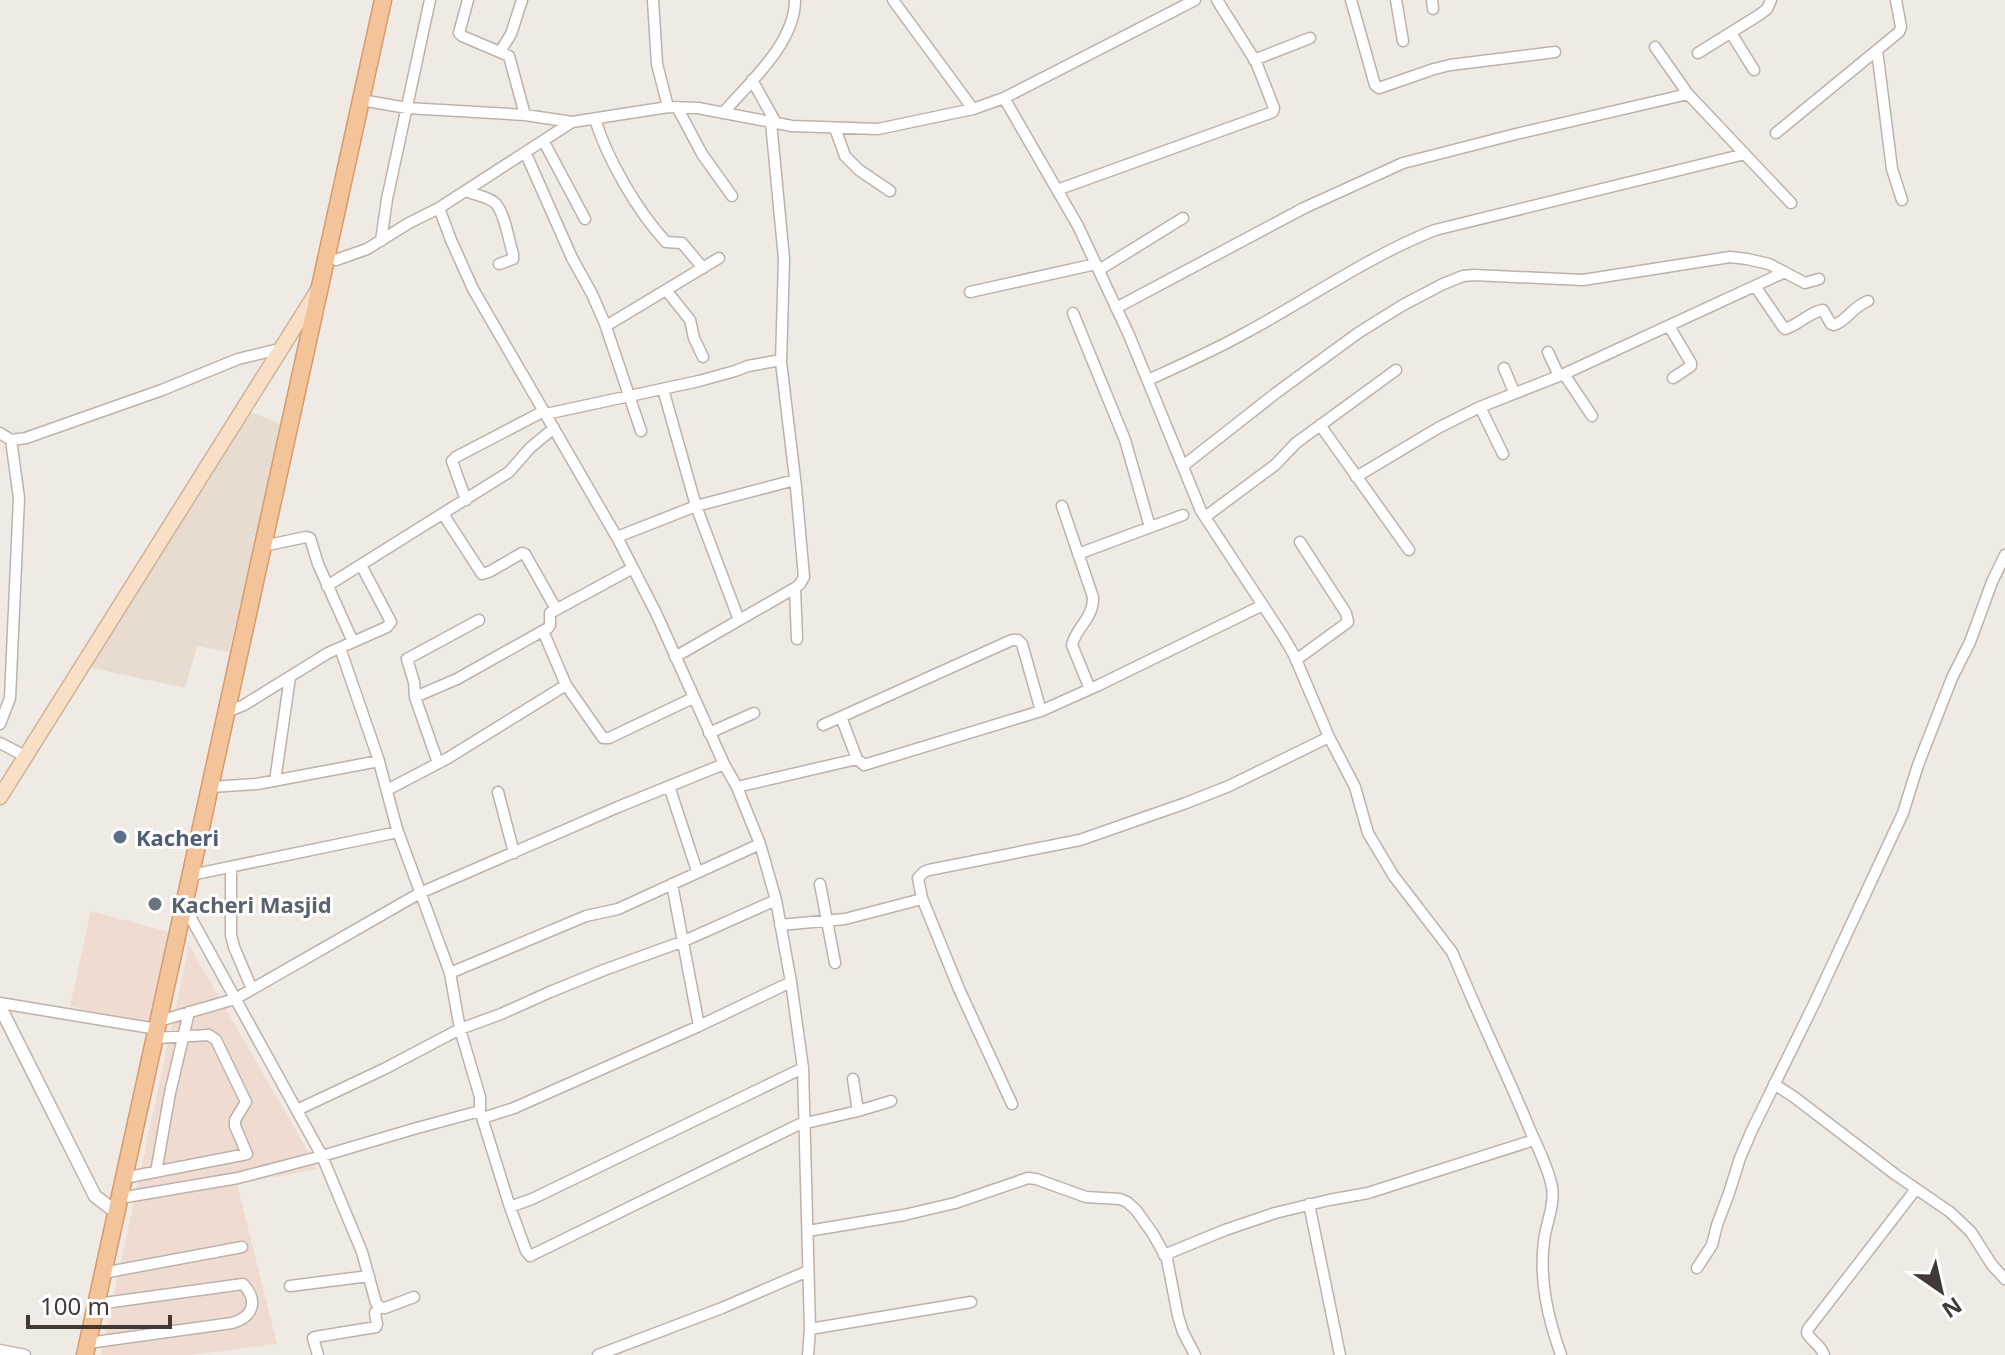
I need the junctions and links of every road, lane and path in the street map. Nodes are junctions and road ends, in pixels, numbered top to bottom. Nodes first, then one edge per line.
1 (383, 0) edge
2 (430, 0) edge
3 (468, 0) edge
4 (522, 0) edge
5 (653, 0) edge
6 (795, 0) edge
7 (893, 0) edge
8 (1195, 0) edge
9 (1217, 0) edge
10 (1351, 0) edge
11 (1396, 0) edge
12 (1771, 0) edge
13 (1896, 0) edge
14 (1731, 33) junction
15 (1310, 38) dead end
16 (1403, 41) dead end
17 (1655, 47) dead end
18 (1877, 50) junction
19 (500, 52) junction
20 (1555, 52) dead end
21 (1698, 53) dead end
22 (1254, 60) junction
23 (1754, 70) dead end
24 (752, 80) junction
25 (1688, 94) junction
26 (1004, 98) junction
27 (361, 100) junction
28 (672, 107) junction
29 (407, 108) junction
30 (973, 109) junction
31 (723, 113) junction
32 (525, 115) junction
33 (595, 119) junction
34 (572, 122) junction
35 (773, 123) junction
36 (835, 128) junction
37 (1776, 133) dead end
38 (544, 142) junction
39 (526, 154) junction
40 (1745, 154) junction
41 (1057, 190) junction
42 (466, 191) junction
43 (890, 191) dead end
44 (732, 196) dead end
45 (1902, 200) dead end
46 (1791, 203) dead end
47 (439, 208) junction
48 (1183, 218) dead end
49 (585, 219) dead end
50 (381, 241) junction
51 (327, 255) junction
52 (719, 258) dead end
53 (499, 264) dead end
54 (1097, 267) junction
55 (703, 268) junction
56 (1785, 272) junction
57 (1819, 279) dead end
58 (320, 286) junction
59 (1755, 286) junction
60 (666, 290) junction
61 (970, 292) dead end
62 (1868, 301) dead end
63 (1116, 308) junction
64 (1073, 313) dead end
65 (606, 326) junction
66 (1669, 326) junction
67 (279, 349) junction
68 (1548, 352) dead end
69 (703, 357) dead end
70 (781, 360) junction
71 (1504, 368) dead end
72 (1396, 370) dead end
73 (1562, 375) junction
74 (1673, 378) dead end
75 (1148, 380) junction
76 (663, 389) junction
77 (1514, 392) junction
78 (630, 396) junction
79 (1480, 407) junction
80 (545, 412) junction
81 (1592, 416) dead end
82 (1320, 425) junction
83 (554, 428) junction
84 (641, 431) dead end
85 (0, 433) edge
86 (11, 440) junction
87 (1503, 454) dead end
88 (1183, 466) junction
89 (1356, 477) junction
90 (795, 480) junction
91 (466, 500) junction
92 (696, 506) junction
93 (1062, 506) dead end
94 (443, 514) junction
95 (1183, 515) dead end
96 (1205, 517) junction
97 (1150, 527) junction
98 (617, 537) junction
99 (1300, 542) dead end
100 (263, 546) junction
101 (1409, 550) dead end
102 (1078, 554) junction
103 (2005, 555) edge
104 (361, 565) junction
105 (633, 568) junction
106 (327, 586) junction
107 (795, 588) junction
108 (1263, 605) junction
109 (556, 609) junction
110 (479, 620) dead end
111 (739, 620) junction
112 (543, 631) junction
113 (797, 639) dead end
114 (353, 642) junction
115 (340, 648) junction
116 (675, 657) junction
117 (1296, 660) junction
118 (290, 677) junction
119 (566, 685) junction
120 (1090, 689) junction
121 (415, 697) junction
122 (693, 698) junction
123 (1041, 711) junction
124 (227, 712) junction
125 (754, 713) dead end
126 (841, 717) junction
127 (0, 724) edge
128 (823, 725) dead end
129 (709, 733) junction
130 (1329, 737) junction
131 (0, 743) edge
132 (25, 756) junction
133 (857, 759) junction
134 (379, 761) junction
135 (438, 763) junction
136 (724, 764) junction
137 (275, 781) junction
138 (669, 786) junction
139 (210, 787) junction
140 (737, 787) junction
141 (387, 790) junction
142 (498, 792) dead end
143 (0, 797) edge
144 (398, 832) junction
145 (760, 844) junction
146 (514, 853) junction
147 (231, 867) junction
148 (697, 871) junction
149 (191, 875) junction
150 (672, 884) junction
151 (820, 884) dead end
152 (420, 893) junction
153 (186, 895) junction
154 (922, 898) junction
155 (776, 900) junction
156 (827, 921) junction
157 (780, 925) junction
158 (684, 941) junction
159 (835, 963) dead end
160 (450, 973) junction
161 (791, 982) junction
162 (252, 989) junction
163 (235, 999) junction
164 (0, 1005) edge
165 (189, 1012) junction
166 (699, 1026) junction
167 (157, 1029) junction
168 (460, 1029) junction
169 (184, 1036) junction
170 (803, 1068) junction
171 (853, 1079) dead end
172 (1774, 1084) junction
173 (891, 1101) dead end
174 (1012, 1104) dead end
175 (297, 1110) junction
176 (858, 1111) junction
177 (482, 1115) junction
178 (806, 1122) junction
179 (1534, 1140) junction
180 (322, 1156) junction
181 (156, 1172) junction
182 (124, 1178) junction
183 (1916, 1189) junction
184 (1309, 1204) junction
185 (118, 1205) junction
186 (510, 1207) junction
187 (808, 1231) junction
188 (242, 1247) dead end
189 (1164, 1255) junction
190 (2005, 1258) edge
191 (1992, 1265) junction
192 (1697, 1268) dead end
193 (808, 1271) junction
194 (103, 1273) junction
195 (369, 1276) junction
196 (2005, 1279) edge
197 (290, 1286) dead end
198 (414, 1297) dead end
199 (971, 1302) dead end
200 (97, 1304) junction
201 (380, 1307) junction
202 (810, 1329) junction
203 (87, 1349) edge
204 (0, 1350) edge
205 (25, 1355) edge
206 (318, 1355) edge
207 (598, 1355) edge
208 (808, 1355) edge
209 (1195, 1355) edge
210 (1340, 1355) edge
211 (1561, 1355) edge
212 (1824, 1355) edge

1 - 27 main road
2 - 29 street
3 - 19 street
4 - 19 street
5 - 28 street
6 - 24 street
7 - 30 street
8 - 26 street
9 - 22 street
10 - 20 street
11 - 16 street
12 - 14 street
13 - 18 street
14 - 21 street
14 - 23 street
15 - 22 street
17 - 25 street
18 - 37 street
18 - 45 street
19 - 32 street
22 - 41 street
24 - 31 street
24 - 35 street
25 - 40 street
25 - 63 street
26 - 30 street
26 - 41 street
27 - 29 street
27 - 51 main road
28 - 31 street
28 - 33 street
28 - 44 street
29 - 32 street
29 - 50 street
30 - 36 street
31 - 35 street
32 - 34 street
33 - 34 street
33 - 55 street
34 - 38 street
35 - 36 street
35 - 70 street
36 - 43 street
38 - 39 street
38 - 49 street
39 - 42 street
39 - 65 street
40 - 46 street
40 - 75 street
41 - 54 street
42 - 47 street
42 - 53 street
47 - 50 street
47 - 80 street
48 - 54 street
50 - 51 street
51 - 58 main road
52 - 55 street
54 - 61 street
54 - 63 street
55 - 60 street
56 - 57 street
56 - 59 street
56 - 88 street
58 - 67 main road
58 - 100 main road
59 - 62 street
59 - 66 street
60 - 65 street
60 - 69 street
63 - 75 street
64 - 97 street
65 - 78 street
66 - 73 street
66 - 74 street
67 - 86 street
67 - 132 main road
68 - 73 street
70 - 76 street
70 - 90 street
71 - 77 street
72 - 82 street
73 - 77 street
73 - 81 street
75 - 88 street
76 - 78 street
76 - 92 street
77 - 79 street
78 - 80 street
78 - 84 street
79 - 87 street
79 - 89 street
80 - 83 street
80 - 91 street
82 - 89 street
82 - 96 street
83 - 91 street
83 - 98 street
85 - 86 street
86 - 127 street
88 - 96 street
89 - 101 street
90 - 92 street
90 - 107 street
91 - 94 street
92 - 98 street
92 - 111 street
93 - 102 street
94 - 104 street
94 - 109 street
95 - 97 street
96 - 108 street
97 - 102 street
98 - 105 street
99 - 117 street
100 - 106 street
100 - 124 main road
102 - 120 street
103 - 172 street
104 - 106 street
104 - 114 street
105 - 109 street
105 - 116 street
106 - 114 street
107 - 111 street
107 - 113 street
108 - 117 street
108 - 120 street
109 - 112 street
110 - 121 street
111 - 116 street
112 - 119 street
112 - 121 street
114 - 115 street
115 - 118 street
115 - 134 street
116 - 122 street
117 - 130 street
118 - 124 street
118 - 137 street
119 - 122 street
119 - 135 street
120 - 123 street
121 - 135 street
122 - 129 street
123 - 126 street
123 - 133 street
124 - 139 main road
125 - 129 street
126 - 128 street
126 - 133 street
129 - 136 street
130 - 154 street
130 - 179 street
131 - 132 street
132 - 143 main road
133 - 140 street
134 - 137 street
134 - 141 street
135 - 141 street
136 - 138 street
136 - 140 street
137 - 139 street
138 - 146 street
138 - 148 street
139 - 149 main road
140 - 145 street
141 - 144 street
142 - 146 street
144 - 147 street
144 - 152 street
145 - 148 street
145 - 155 street
146 - 152 street
147 - 149 street
147 - 162 street
148 - 150 street
149 - 153 main road
150 - 158 street
150 - 160 street
151 - 156 street
152 - 160 street
152 - 162 street
153 - 163 street
153 - 167 main road
154 - 156 street
154 - 174 street
155 - 157 street
155 - 158 street
156 - 157 street
156 - 159 street
157 - 161 street
158 - 166 street
158 - 168 street
160 - 168 street
161 - 166 street
161 - 170 street
162 - 163 street
163 - 165 street
163 - 175 street
164 - 167 street
164 - 185 street
165 - 167 street
165 - 169 street
166 - 177 street
167 - 169 street
167 - 182 main road
168 - 175 street
168 - 177 street
169 - 181 street
169 - 181 street
170 - 178 street
170 - 186 street
171 - 176 street
172 - 183 street
172 - 192 street
173 - 176 street
175 - 180 street
176 - 178 street
177 - 180 street
177 - 186 street
178 - 186 street
178 - 187 street
179 - 184 street
179 - 211 street
180 - 185 street
180 - 195 street
181 - 182 street
182 - 185 main road
183 - 191 street
183 - 212 street
184 - 189 street
184 - 210 street
185 - 194 main road
187 - 189 street
187 - 193 street
188 - 194 street
189 - 209 street
190 - 191 street
191 - 196 street
193 - 202 street
193 - 207 street
194 - 200 main road
195 - 197 street
195 - 201 street
198 - 201 street
199 - 202 street
200 - 203 main road
200 - 203 street
201 - 206 street
202 - 208 street
204 - 205 street

